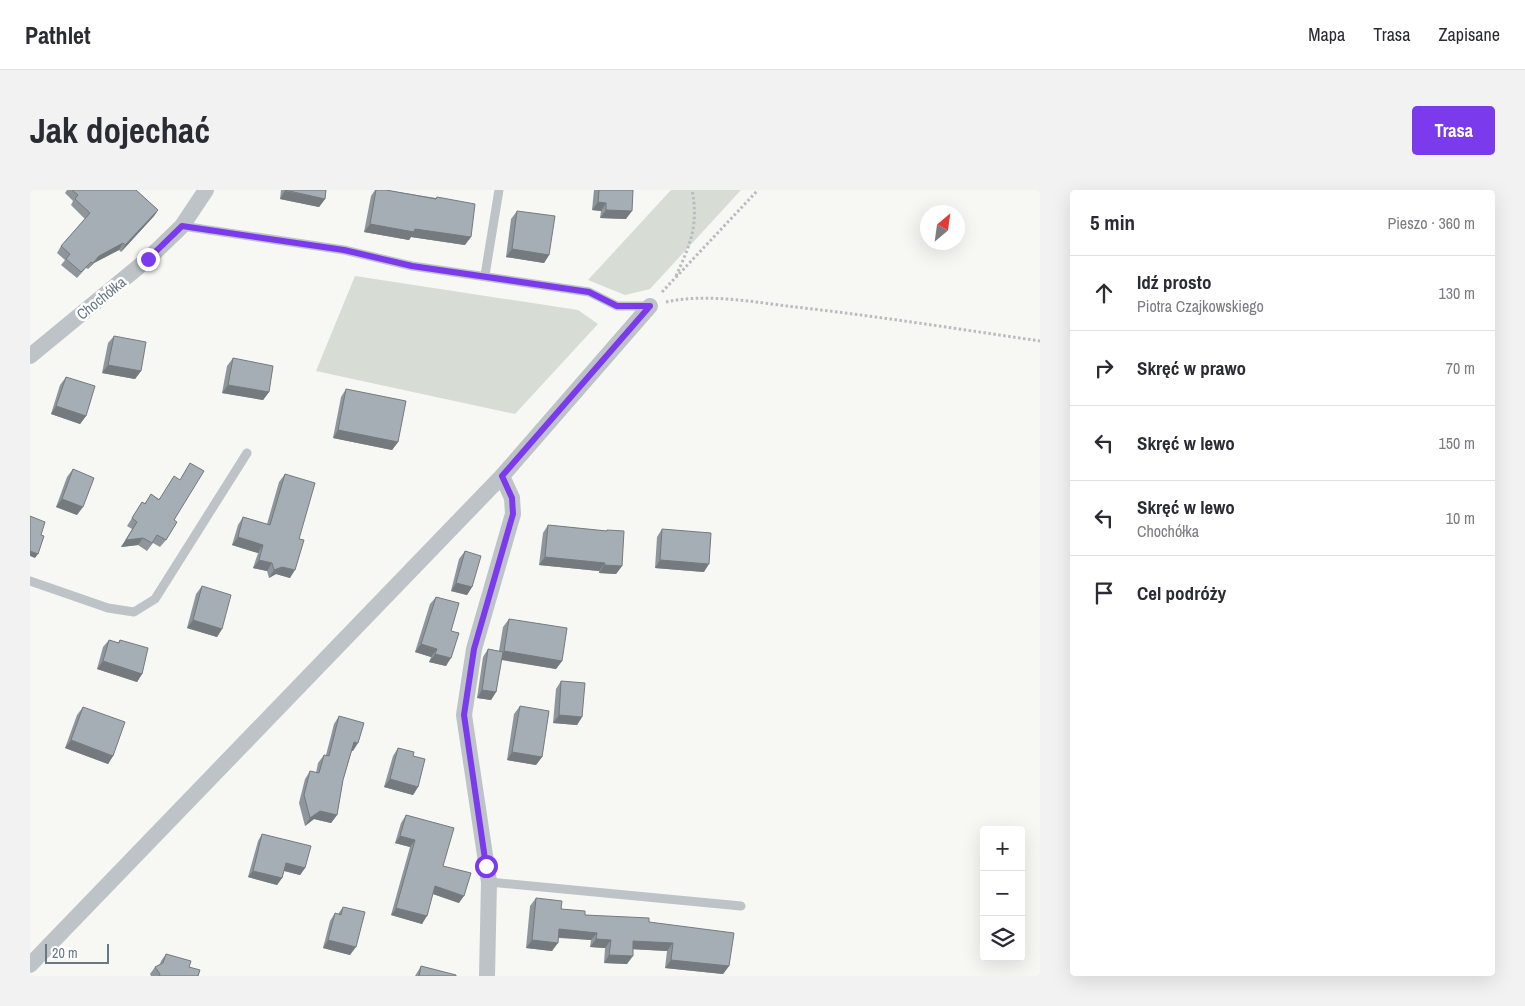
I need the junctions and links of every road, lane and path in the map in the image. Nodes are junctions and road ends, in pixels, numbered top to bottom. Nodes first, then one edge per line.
1 (206, 190) edge
2 (499, 190) edge
3 (692, 190) edge
4 (758, 190) edge
5 (182, 226) junction
6 (485, 276) junction
7 (675, 279) junction
8 (650, 306) junction
9 (1040, 341) edge
10 (30, 356) edge
11 (247, 452) dead end
12 (502, 476) junction
13 (30, 581) edge
14 (489, 882) junction
15 (741, 906) dead end
16 (30, 965) edge
17 (488, 976) edge

1 - 5 street, Chochółka
2 - 6 lane
3 - 7 path
4 - 7 path
5 - 6 lane
5 - 10 street, Chochółka
6 - 8 lane
7 - 8 path
8 - 9 path
8 - 12 street
11 - 13 lane
12 - 14 street
12 - 16 street
14 - 15 lane
14 - 17 street

